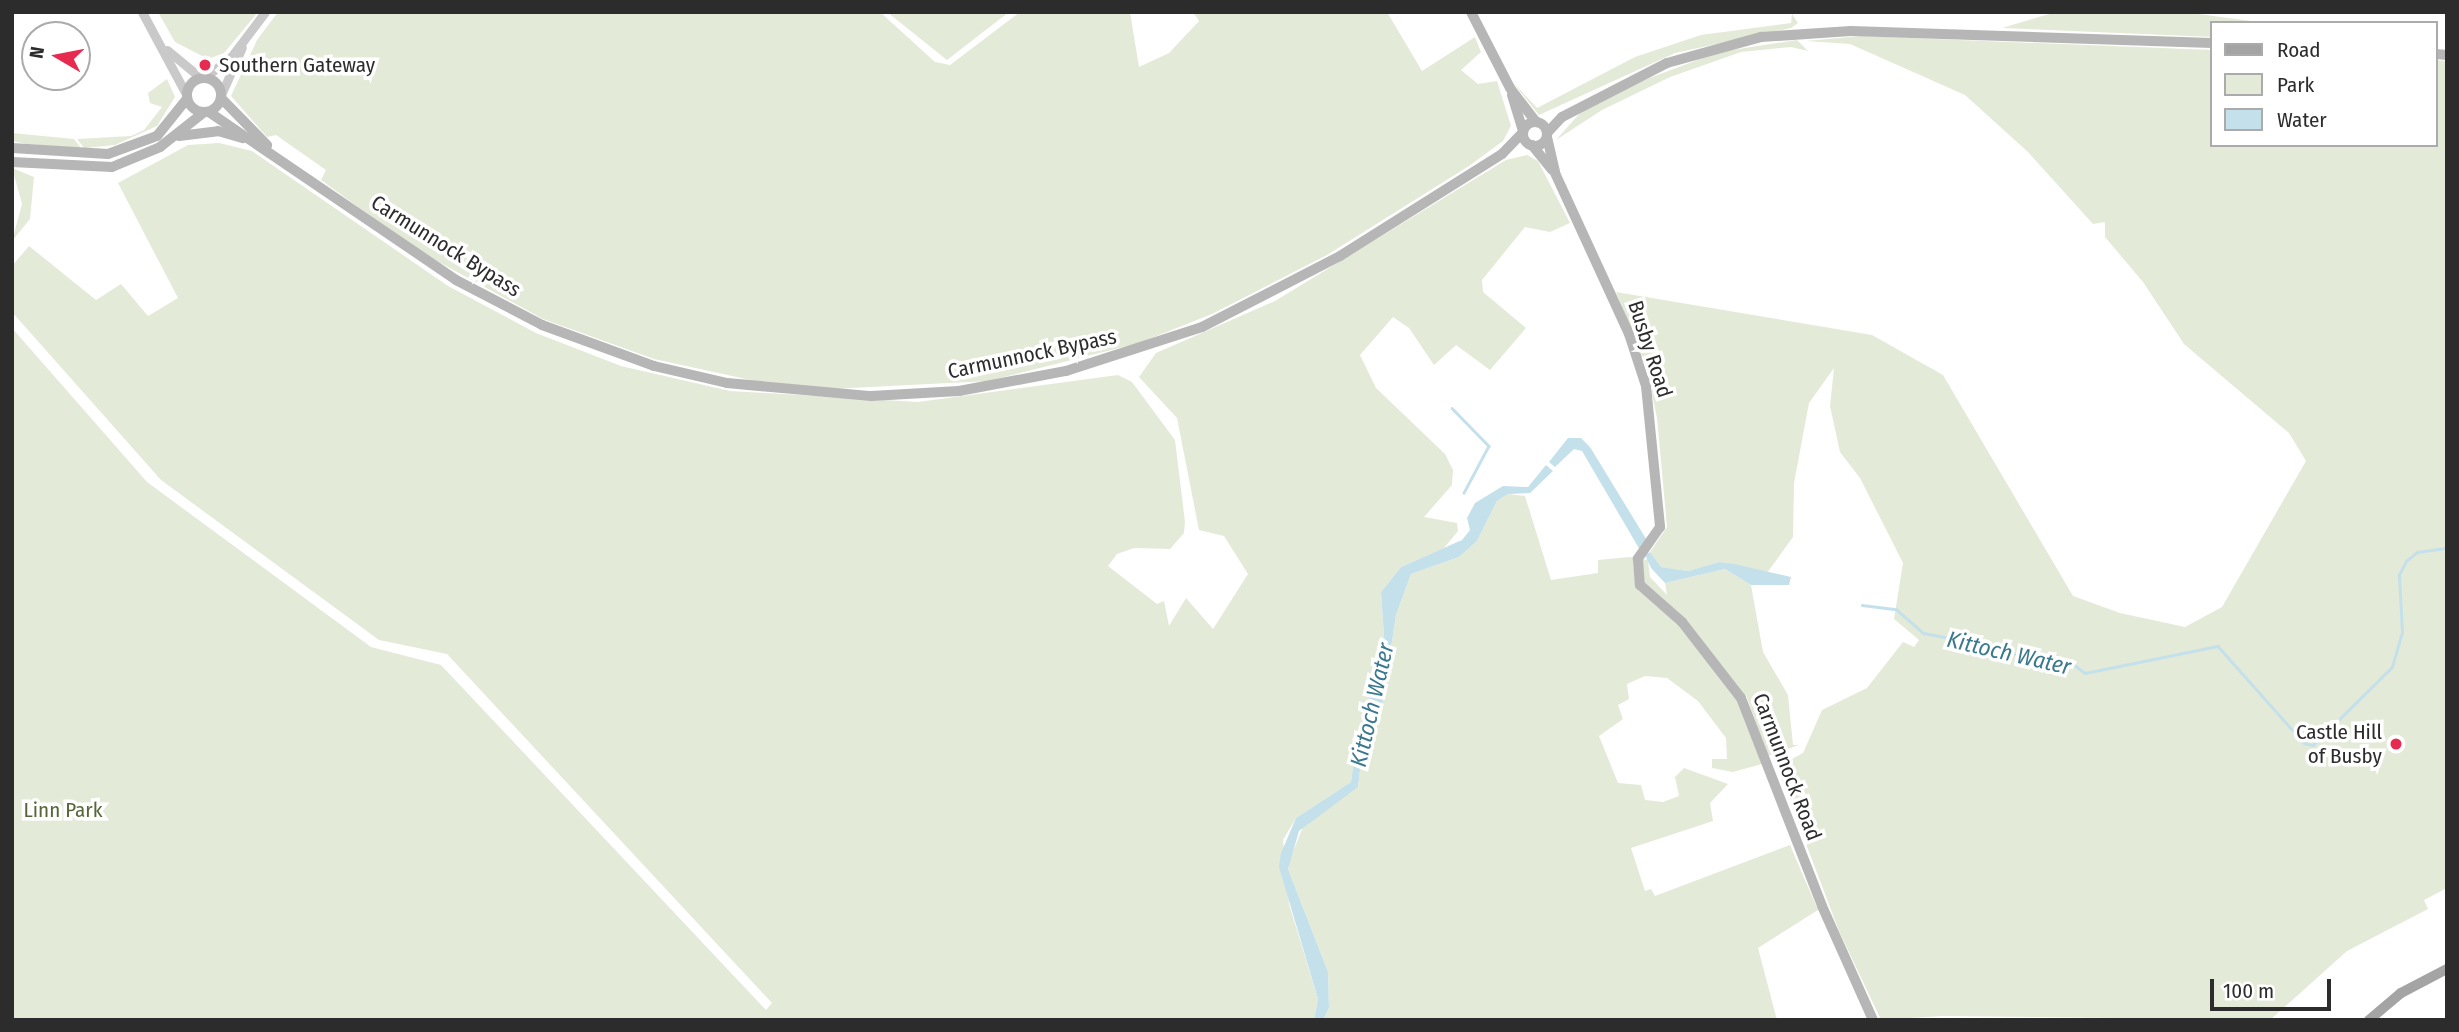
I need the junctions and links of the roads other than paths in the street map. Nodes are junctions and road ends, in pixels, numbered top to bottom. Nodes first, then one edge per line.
1 (142, 12) edge
2 (265, 12) edge
3 (1471, 12) edge
4 (247, 36) junction
5 (159, 41) junction
6 (2210, 43) edge
7 (203, 78) junction
8 (1510, 88) junction
9 (221, 96) junction
10 (186, 97) junction
11 (206, 112) junction
12 (1562, 117) junction
13 (1536, 122) junction
14 (1523, 131) junction
15 (1547, 135) junction
16 (176, 136) junction
17 (256, 143) junction
18 (1531, 145) junction
19 (12, 148) edge
20 (1502, 154) junction
21 (283, 161) junction
22 (12, 162) edge
23 (1555, 173) junction
24 (1641, 554) joint
25 (2447, 969) edge
26 (1873, 1020) edge
27 (2369, 1020) edge

1 - 5 street
2 - 4 street
3 - 8 main road
4 - 7 street
4 - 9 street
5 - 7 street
5 - 10 street
6 - 12 main road
7 - 9 main road, Carmunnock Bypass
7 - 10 main road
8 - 13 main road
8 - 14 main road
9 - 11 main road
9 - 21 main road, Carmunnock Bypass
10 - 11 main road, Carmunnock Bypass
10 - 19 main road
11 - 16 main road
11 - 17 main road, Carmunnock Bypass
12 - 13 main road
12 - 15 main road
13 - 14 main road, Carmunnock Bypass
13 - 15 main road
14 - 18 main road, Busby Road
14 - 20 main road, Carmunnock Bypass
15 - 18 main road, Carmunnock Bypass
15 - 23 main road, Busby Road
16 - 17 main road
16 - 22 main road
17 - 21 main road, Carmunnock Bypass
18 - 20 main road, Carmunnock Bypass
18 - 23 main road, Busby Road
20 - 21 main road, Carmunnock Bypass
23 - 24 main road, Busby Road
24 - 26 main road, Carmunnock Road
25 - 27 main road

